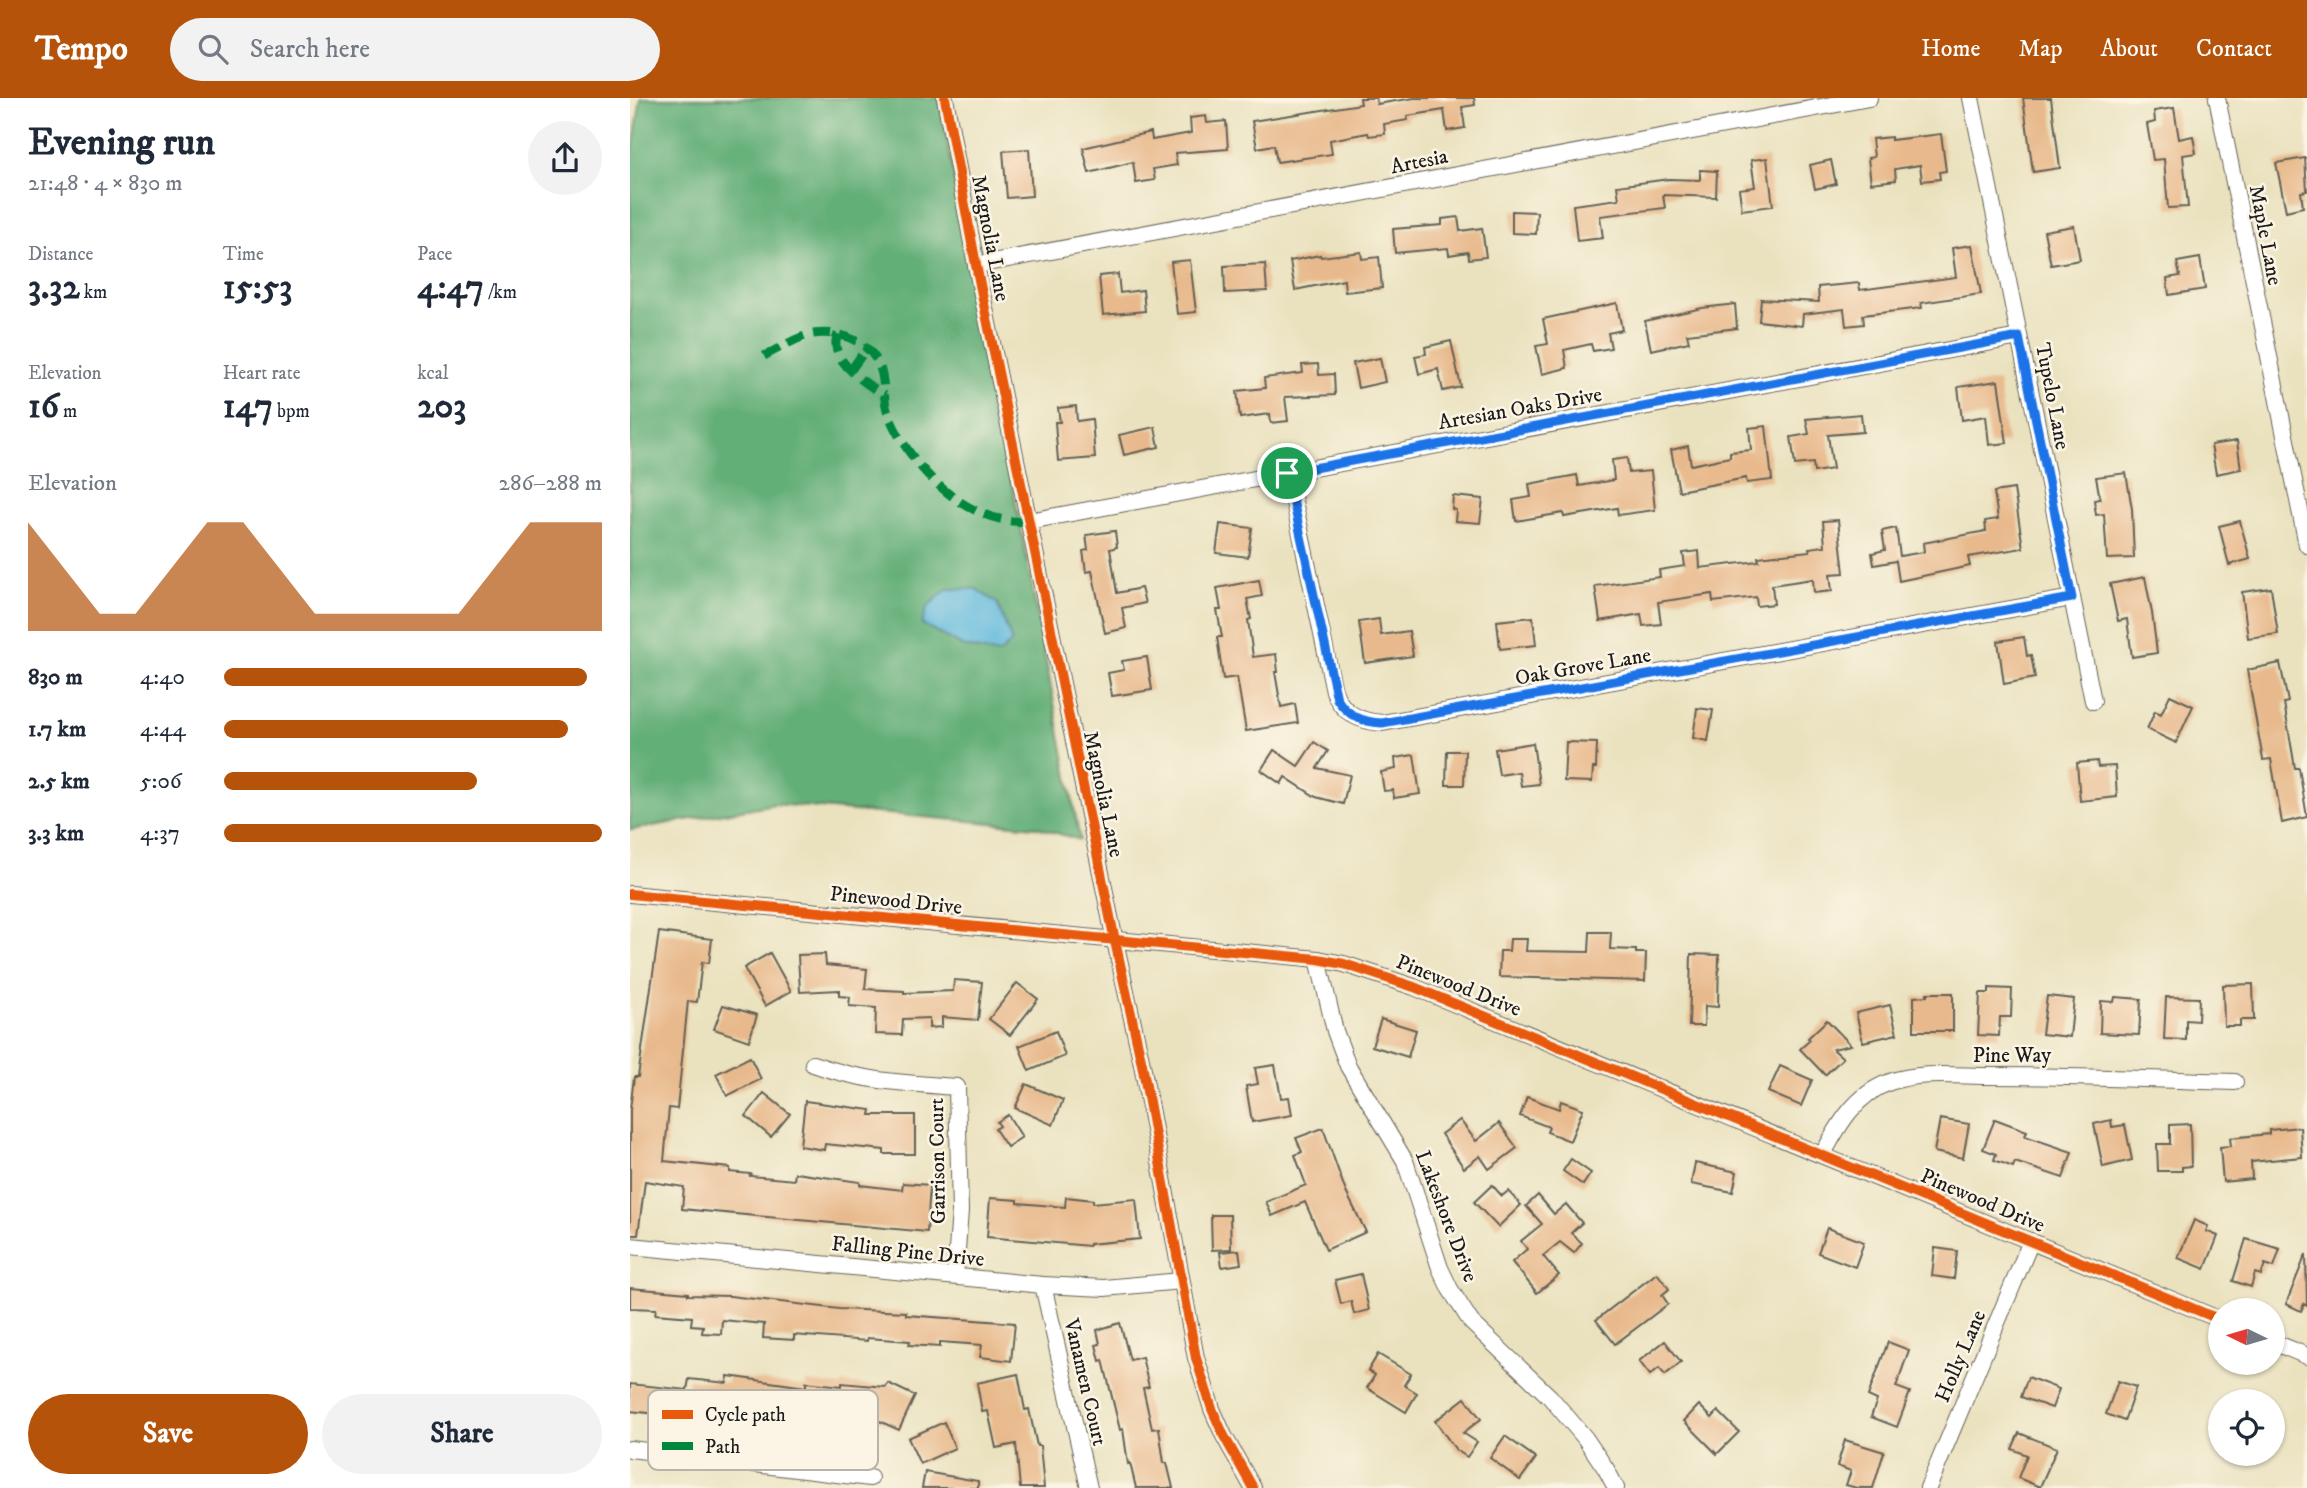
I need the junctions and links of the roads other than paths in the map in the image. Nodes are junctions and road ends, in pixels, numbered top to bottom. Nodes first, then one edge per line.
1 (945, 98) edge
2 (1869, 98) edge
3 (1971, 98) edge
4 (2217, 98) edge
5 (976, 265) junction
6 (2019, 337) junction
7 (1287, 473) junction
8 (1028, 521) junction
9 (2307, 545) edge
10 (2072, 598) junction
11 (2093, 701) dead end
12 (630, 894) edge
13 (1115, 941) junction
14 (1318, 959) junction
15 (813, 1064) dead end
16 (2235, 1082) dead end
17 (1823, 1154) junction
18 (2031, 1241) junction
19 (630, 1245) edge
20 (955, 1276) junction
21 (1181, 1281) junction
22 (1044, 1286) junction
23 (2208, 1315) edge
24 (2286, 1347) edge
25 (2307, 1356) edge
26 (630, 1449) edge
27 (648, 1451) edge
28 (804, 1470) edge
29 (870, 1478) dead end
30 (1088, 1488) edge
31 (1253, 1488) edge
32 (1616, 1488) edge
33 (1928, 1488) edge

1 - 5 street, Magnolia Lane
2 - 5 street, Artesia
3 - 6 street, Tupelo Lane
4 - 9 street, Maple Lane
5 - 8 street, Magnolia Lane
6 - 7 street, Artesian Oaks Drive
6 - 10 street, Tupelo Lane
7 - 8 street, Artesian Oaks Drive
7 - 10 street, Oak Grove Lane
8 - 13 street, Magnolia Lane
10 - 11 street, Tupelo Lane
12 - 13 street, Pinewood Drive
13 - 14 street, Pinewood Drive
13 - 21 street, Magnolia Lane
14 - 17 street, Pinewood Drive
14 - 32 street, Lakeshore Drive
15 - 20 street, Garrison Court
16 - 17 street, Pine Way
17 - 18 street, Pinewood Drive
18 - 23 street, Pinewood Drive
18 - 33 street, Holly Lane
19 - 20 street, Falling Pine Drive
20 - 22 street, Falling Pine Drive
21 - 22 street, Falling Pine Drive
21 - 31 street, Magnolia Lane
22 - 30 street, Vanamen Court
24 - 25 street
26 - 27 street
28 - 29 street

